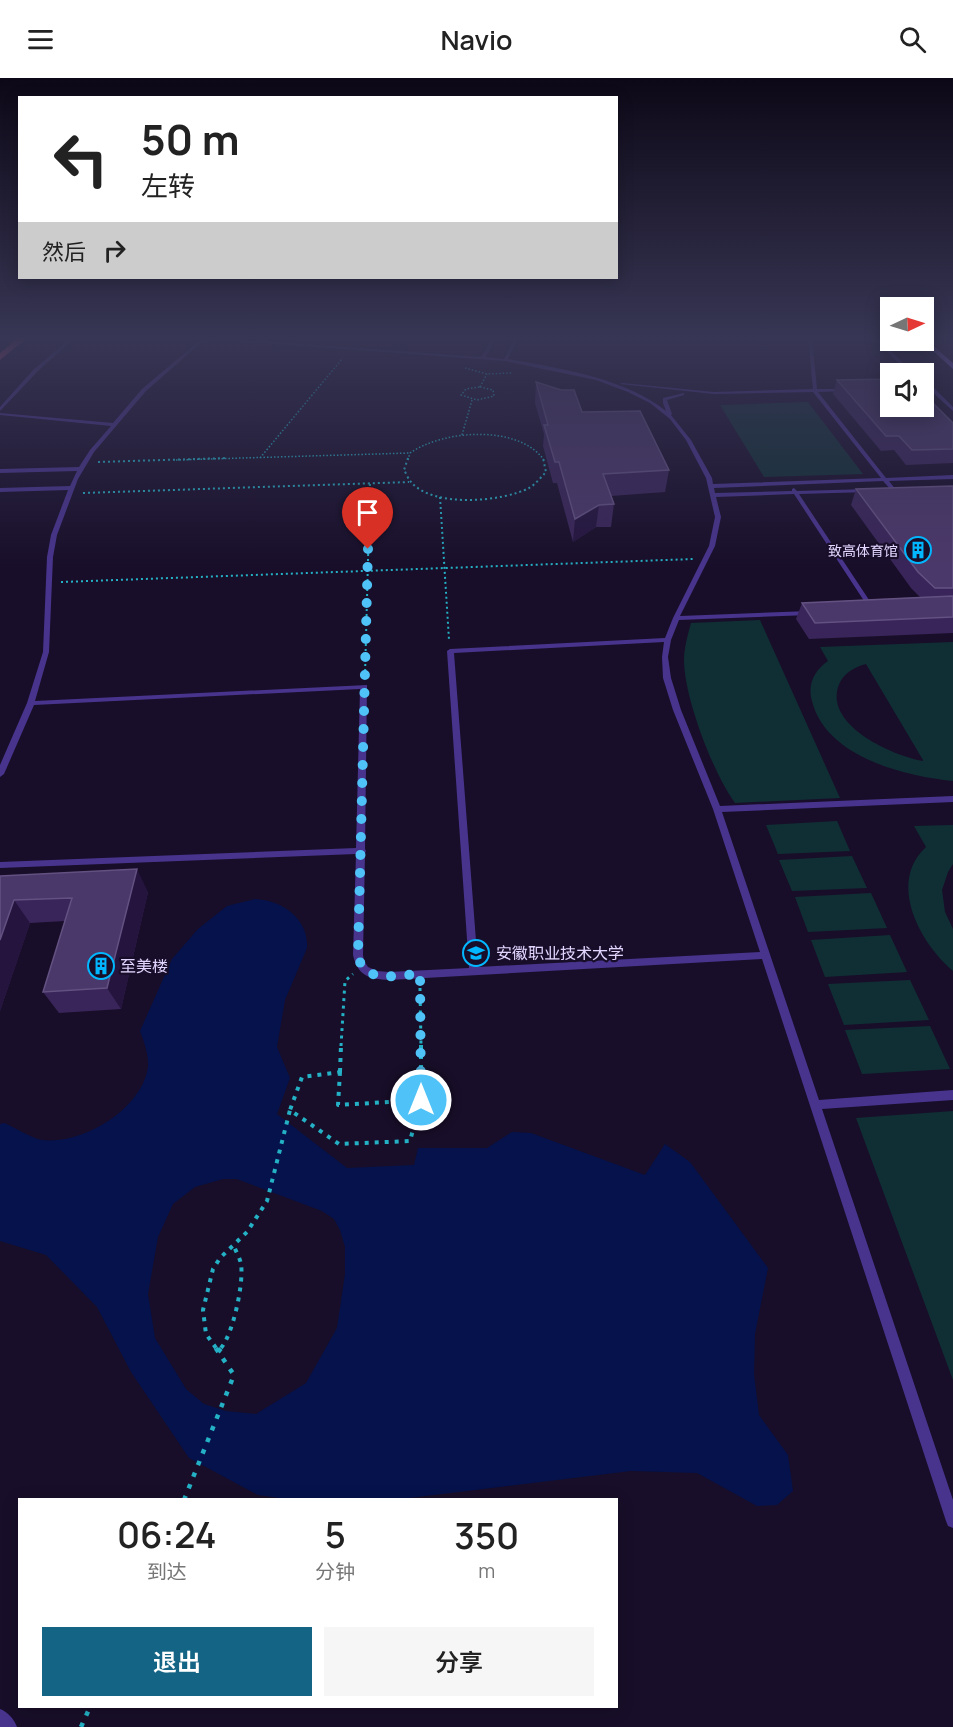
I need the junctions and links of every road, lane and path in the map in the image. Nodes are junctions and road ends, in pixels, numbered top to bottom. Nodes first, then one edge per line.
1 (17, 414) edge
2 (123, 414) edge
3 (296, 414) edge
4 (467, 414) edge
5 (667, 414) edge
6 (670, 414) edge
7 (833, 414) edge
8 (672, 418) junction
9 (114, 425) junction
10 (462, 435) junction
11 (410, 453) junction
12 (260, 458) junction
13 (83, 466) junction
14 (0, 471) edge
15 (953, 477) edge
16 (885, 480) junction
17 (410, 482) junction
18 (370, 483) junction
19 (789, 483) junction
20 (711, 486) junction
21 (903, 489) edge
22 (0, 490) edge
23 (871, 490) edge
24 (882, 490) edge
25 (893, 490) junction
26 (70, 491) junction
27 (796, 493) junction
28 (714, 495) junction
29 (440, 496) junction
30 (705, 558) junction
31 (444, 568) junction
32 (368, 571) junction
33 (50, 583) junction
34 (884, 610) edge
35 (861, 611) edge
36 (873, 611) junction
37 (815, 613) edge
38 (676, 618) junction
39 (668, 640) junction
40 (450, 651) junction
41 (364, 687) junction
42 (31, 703) junction
43 (0, 774) edge
44 (953, 799) edge
45 (717, 809) junction
46 (362, 851) junction
47 (0, 865) edge
48 (766, 955) junction
49 (362, 968) junction
50 (474, 971) junction
51 (420, 974) junction
52 (340, 1072) junction
53 (953, 1095) edge
54 (421, 1100) junction
55 (815, 1105) junction
56 (290, 1110) junction
57 (233, 1245) junction
58 (218, 1352) junction
59 (185, 1498) edge
60 (953, 1521) edge
61 (90, 1708) edge
62 (0, 1717) edge
63 (9, 1727) edge
64 (81, 1727) edge

1 - 9 lane
2 - 9 lane
3 - 12 path
4 - 10 path
5 - 8 lane
6 - 8 lane
7 - 16 lane
8 - 20 lane
9 - 13 lane
10 - 11 path
10 - 29 path
11 - 12 path
11 - 17 path
12 - 13 path
13 - 14 lane
13 - 26 lane
15 - 16 lane
16 - 19 lane
16 - 25 lane
17 - 18 path
17 - 29 path
18 - 26 path
18 - 32 path
19 - 20 lane
19 - 27 lane
20 - 28 lane
21 - 25 lane
22 - 26 lane
23 - 27 lane
24 - 25 lane
26 - 33 lane
27 - 28 lane
27 - 36 lane
28 - 30 lane
29 - 31 path
30 - 31 path
30 - 38 lane
31 - 32 path
31 - 40 path
32 - 33 path
32 - 41 path
33 - 42 lane
34 - 36 lane
35 - 36 lane
37 - 38 lane
38 - 39 lane
39 - 40 lane
39 - 45 lane
40 - 50 lane
41 - 42 lane
41 - 46 lane
42 - 43 lane
44 - 45 lane
45 - 48 lane
46 - 47 lane
46 - 49 lane
48 - 50 lane
48 - 55 lane
49 - 51 lane
49 - 52 path
50 - 51 lane
51 - 54 path
52 - 54 path
52 - 56 path
53 - 55 lane
54 - 56 path
55 - 60 lane
56 - 57 path
57 - 58 path
57 - 58 path
58 - 59 path
61 - 64 path
62 - 63 lane

